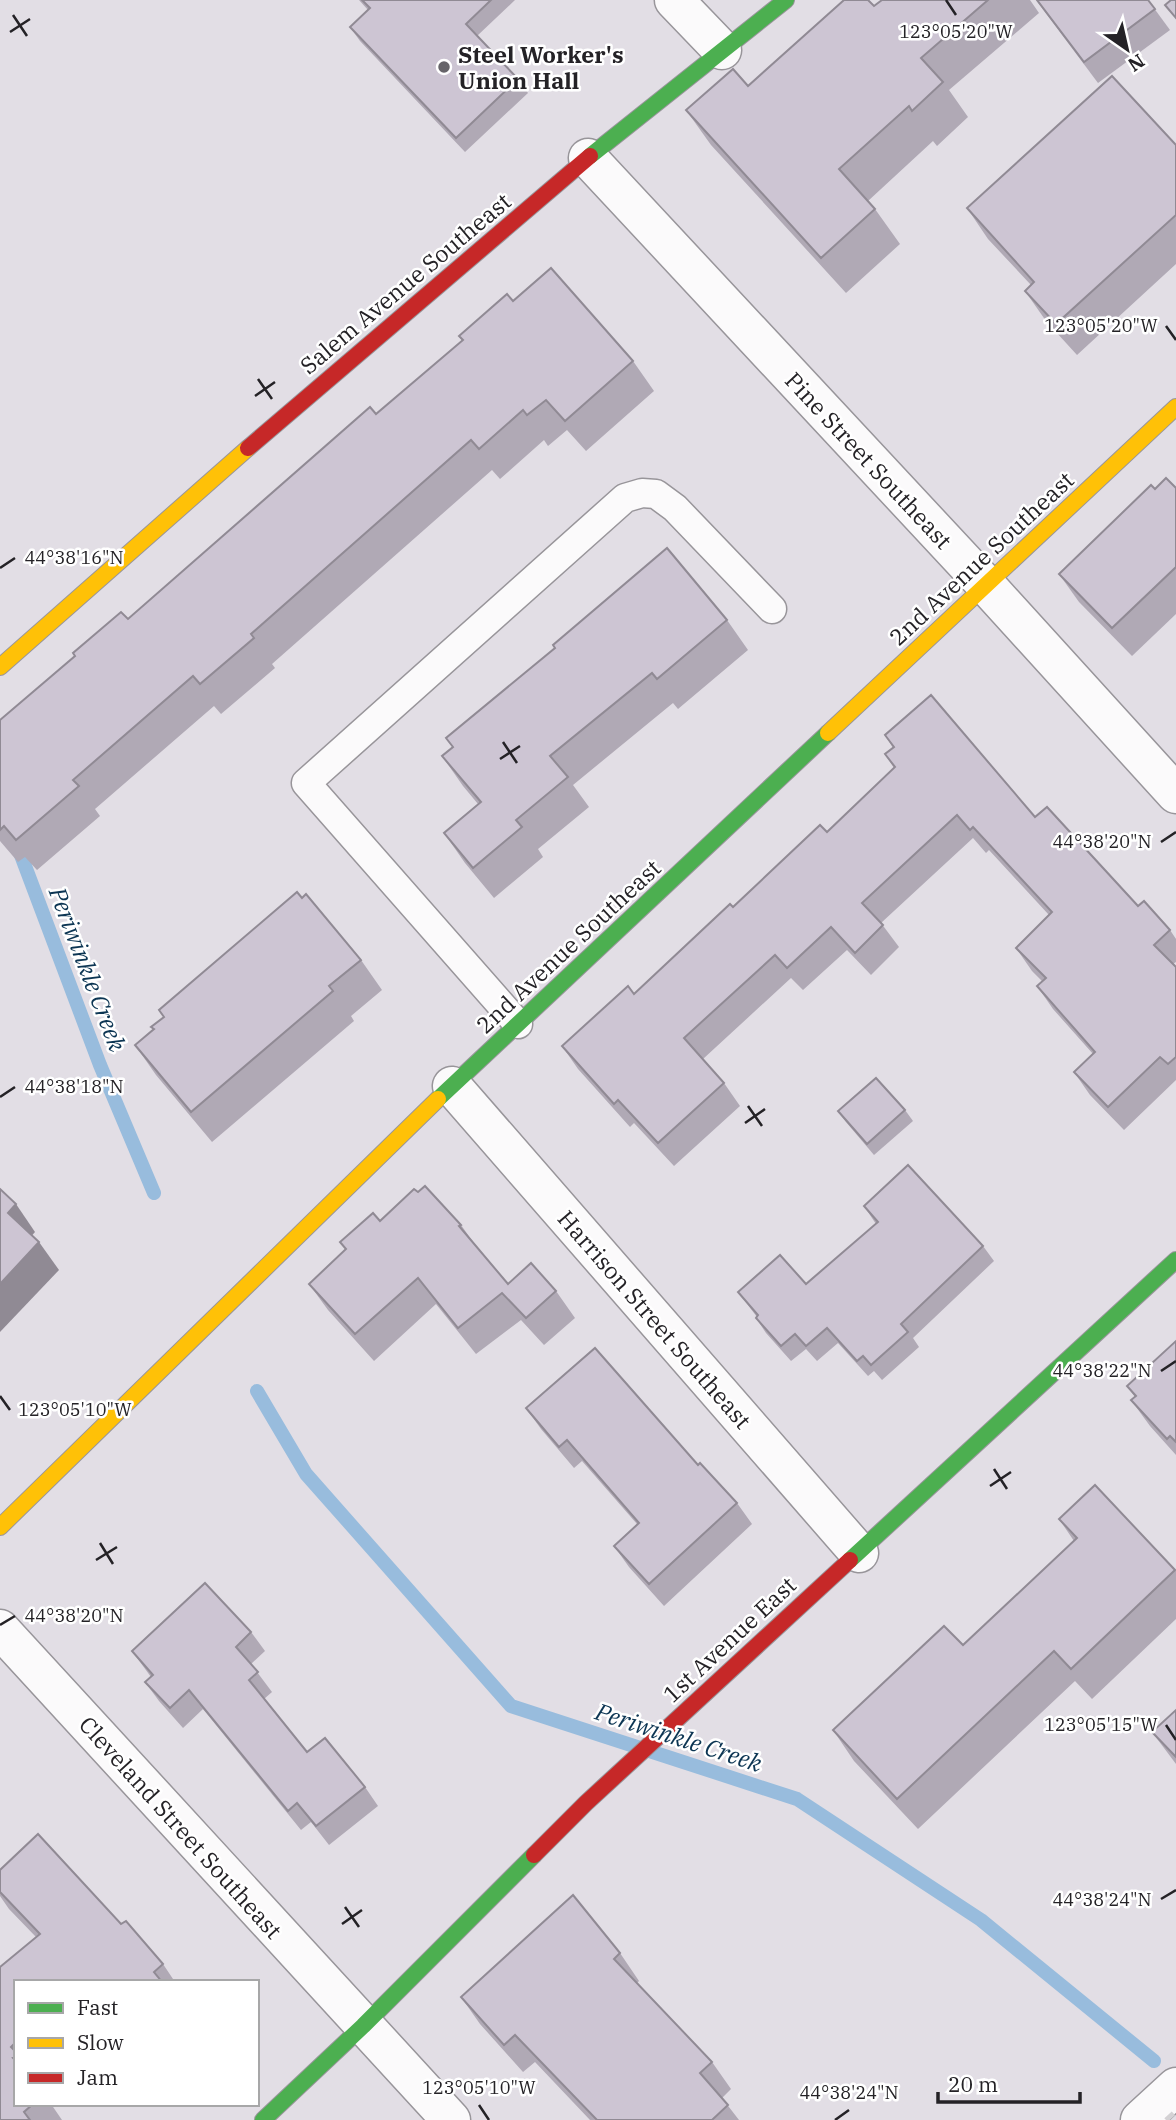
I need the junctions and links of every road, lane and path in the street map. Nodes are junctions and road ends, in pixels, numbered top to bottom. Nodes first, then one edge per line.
1 (674, 0) edge
2 (786, 0) edge
3 (722, 50) junction
4 (588, 158) junction
5 (1176, 407) edge
6 (985, 585) junction
7 (772, 609) dead end
8 (0, 667) edge
9 (1176, 794) edge
10 (518, 1024) junction
11 (452, 1086) junction
12 (1176, 1261) edge
13 (0, 1527) edge
14 (859, 1553) junction
15 (0, 1629) edge
16 (363, 2026) junction
17 (1176, 2087) edge
18 (263, 2120) edge
19 (451, 2120) edge
20 (1140, 2120) edge

1 - 3 street
2 - 3 street, Salem Avenue Southeast
3 - 4 street, Salem Avenue Southeast
4 - 6 street, Pine Street Southeast
4 - 8 street, Salem Avenue Southeast
5 - 6 street, 2nd Avenue Southeast
6 - 9 street, Pine Street Southeast
6 - 10 street, 2nd Avenue Southeast
7 - 10 lane
10 - 11 street, 2nd Avenue Southeast
11 - 13 street, 2nd Avenue Southeast
11 - 14 street, Harrison Street Southeast
12 - 14 street, 1st Avenue East
14 - 16 street, 1st Avenue East
15 - 16 street, Cleveland Street Southeast
16 - 18 street, 1st Avenue East
16 - 19 street, Cleveland Street Southeast
17 - 20 street

